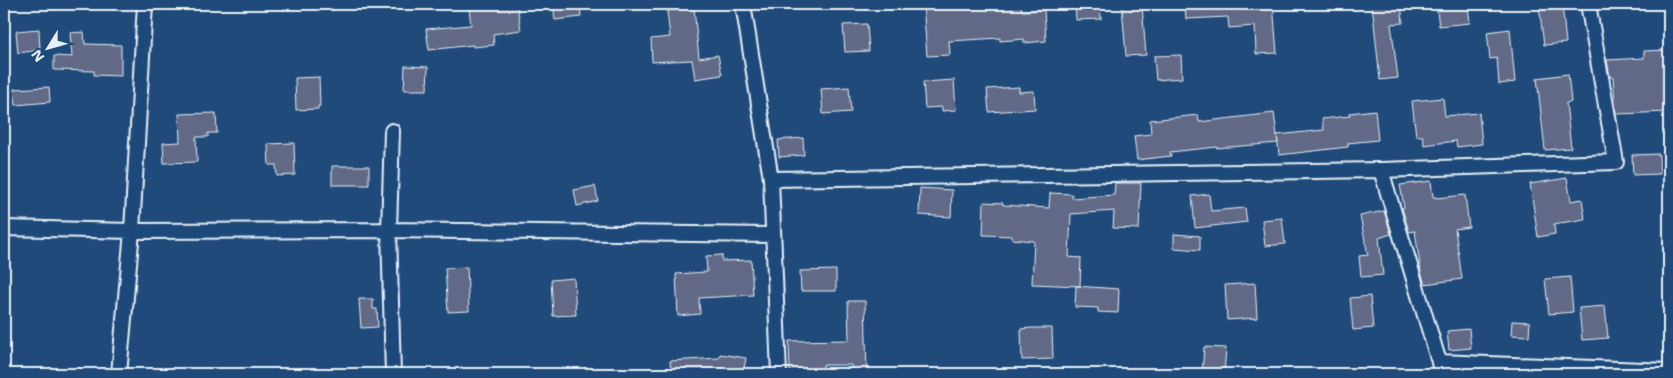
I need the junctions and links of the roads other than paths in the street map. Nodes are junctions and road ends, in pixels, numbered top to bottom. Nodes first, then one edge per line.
1 (145, 4) edge
2 (743, 4) edge
3 (1588, 4) edge
4 (392, 131) dead end
5 (1381, 170) junction
6 (770, 179) junction
7 (4, 228) edge
8 (389, 230) junction
9 (132, 231) junction
10 (773, 235) junction
11 (1440, 368) edge
12 (1669, 371) edge
13 (119, 374) edge
14 (393, 374) edge
15 (779, 374) edge

1 - 9 street
2 - 6 street
3 - 5 street
4 - 8 street
5 - 6 street
5 - 11 street
6 - 10 street
7 - 9 street
8 - 9 street
8 - 10 street
8 - 14 street
9 - 13 street
10 - 15 street
11 - 12 street

